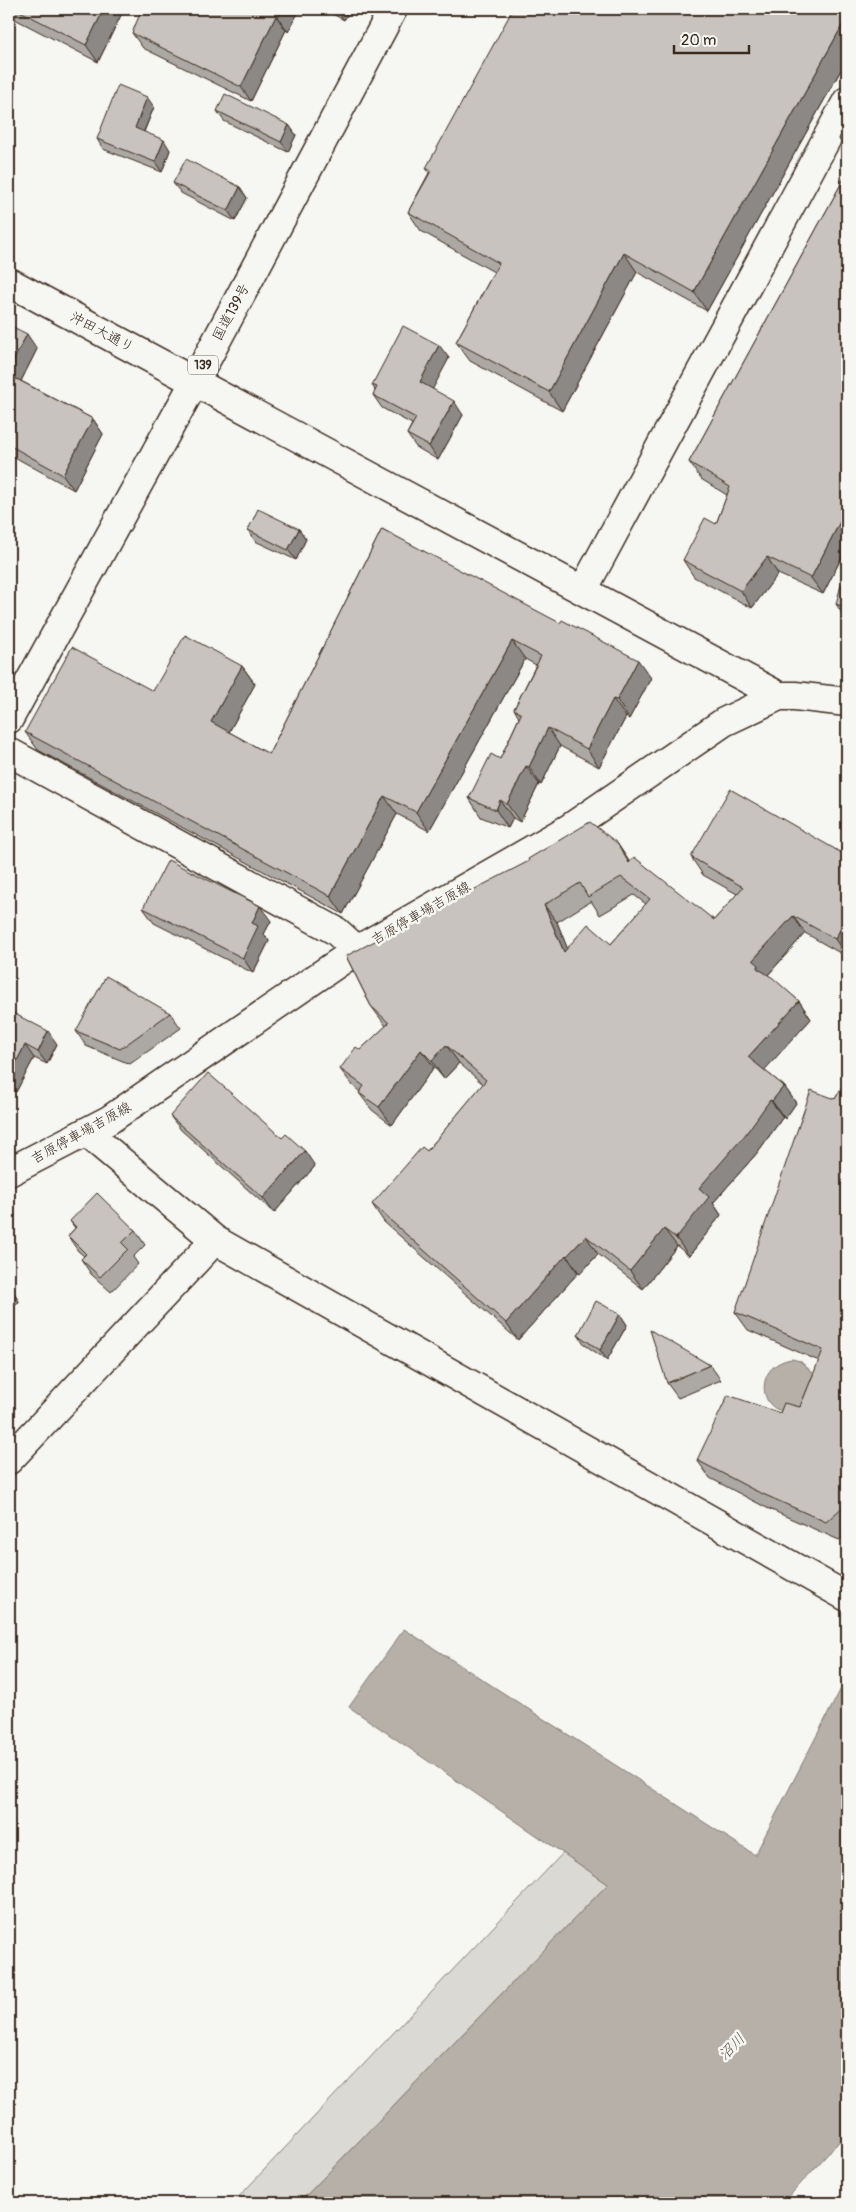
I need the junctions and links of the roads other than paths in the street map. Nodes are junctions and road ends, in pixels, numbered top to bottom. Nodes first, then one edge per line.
1 (393, 9) edge
2 (847, 101) edge
3 (9, 282) edge
4 (195, 381) junction
5 (583, 590) junction
6 (779, 696) junction
7 (847, 702) edge
8 (9, 719) edge
9 (9, 752) edge
10 (357, 950) junction
11 (86, 1132) junction
12 (9, 1172) edge
13 (215, 1240) junction
14 (9, 1460) edge
15 (843, 1595) edge

1 - 4 main road, 国道139号 / 139
2 - 5 main road
3 - 4 main road, 沖田大通り
4 - 5 main road, 沖田大通り
4 - 8 main road, 国道139号 / 139
5 - 6 main road, 沖田大通り
6 - 7 main road, 吉原停車場吉原線
6 - 10 main road, 吉原停車場吉原線
9 - 10 main road
10 - 11 main road, 吉原停車場吉原線
11 - 12 main road, 吉原停車場吉原線
11 - 13 main road
13 - 14 main road
13 - 15 main road

